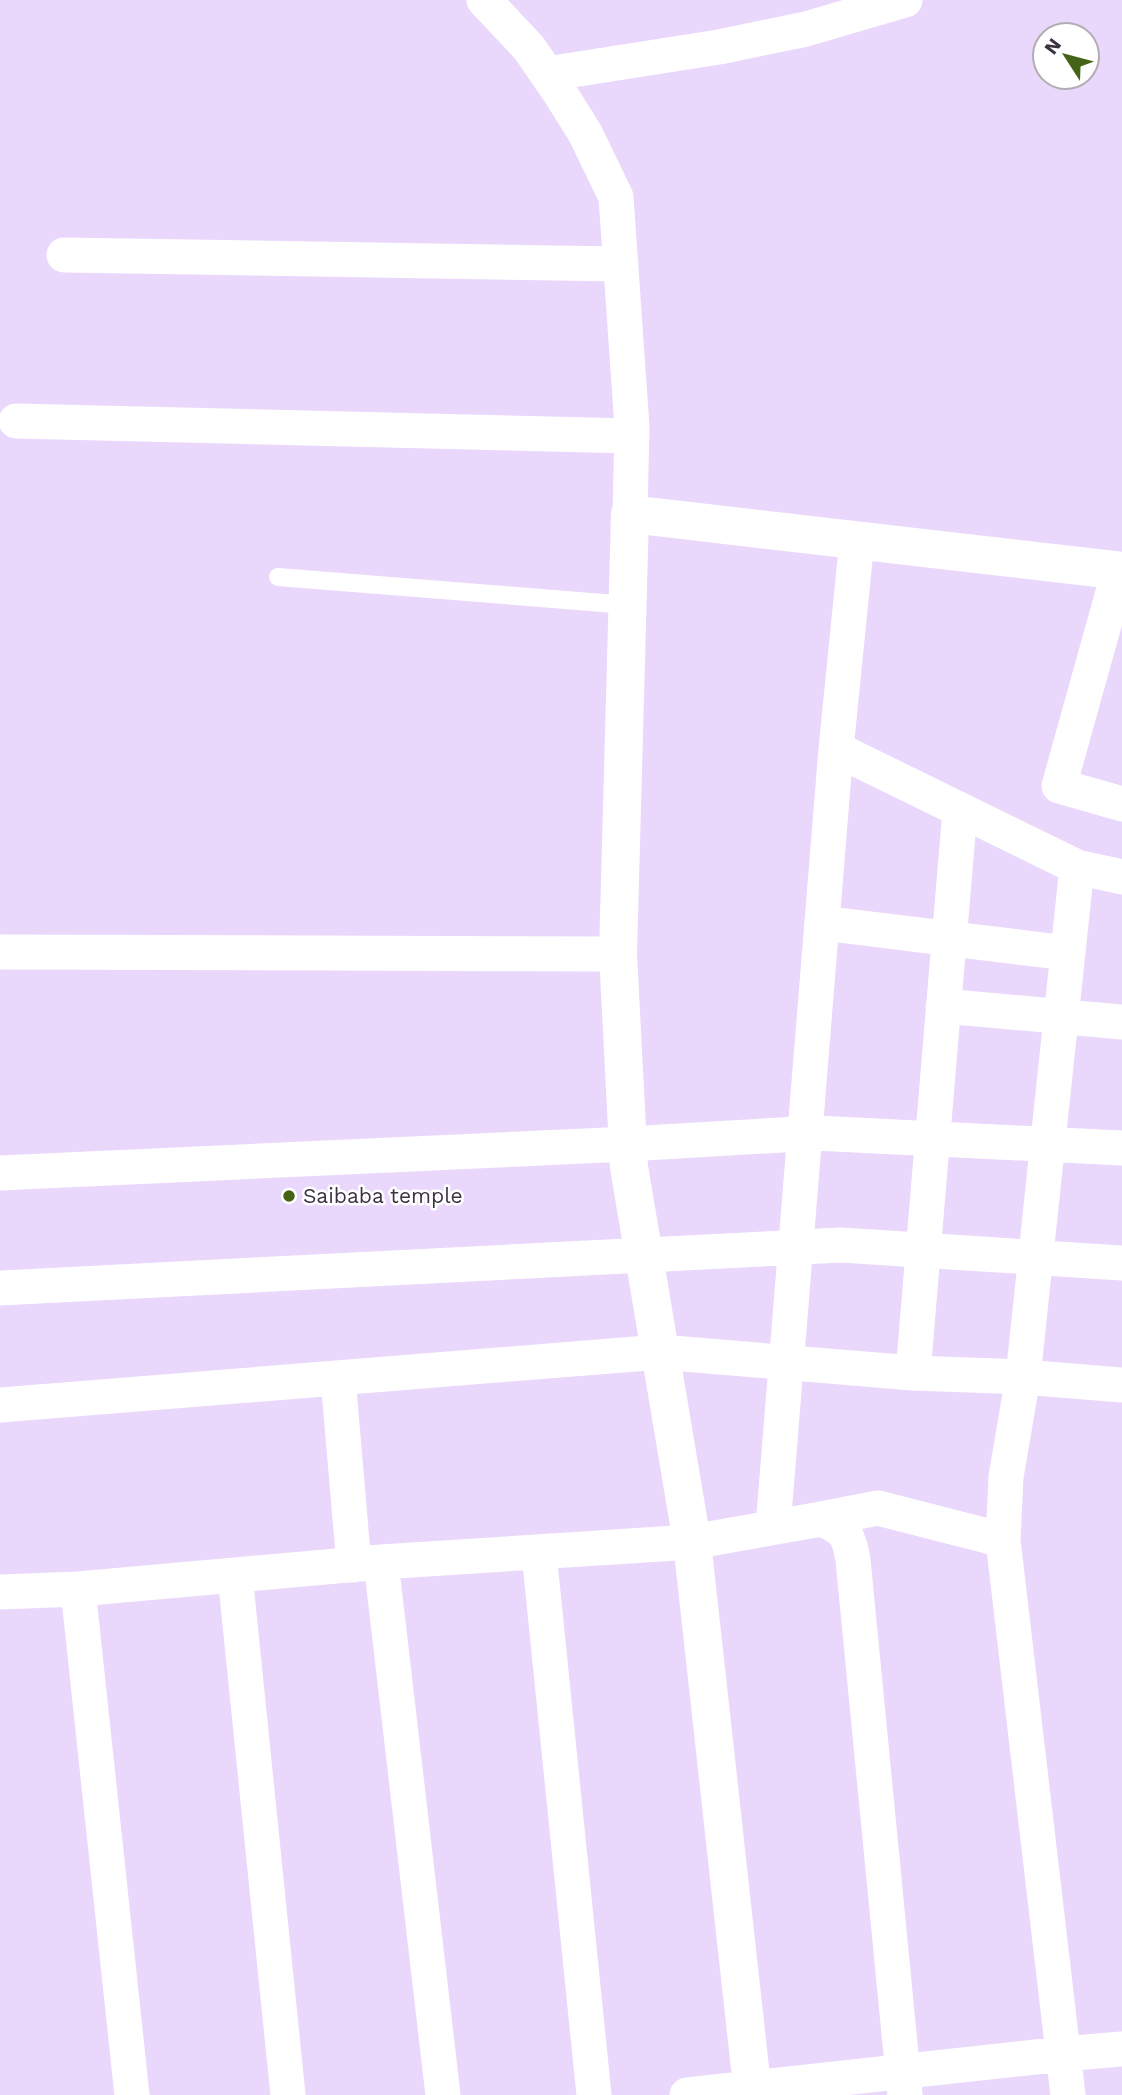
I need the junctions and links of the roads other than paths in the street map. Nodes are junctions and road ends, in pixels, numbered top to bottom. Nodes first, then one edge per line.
1 (484, 0) edge
2 (905, 0) edge
3 (553, 82) junction
4 (64, 255) dead end
5 (621, 264) junction
6 (16, 421) dead end
7 (632, 436) junction
8 (630, 514) junction
9 (857, 540) junction
10 (1120, 571) edge
11 (278, 578) dead end
12 (628, 605) junction
13 (836, 748) junction
14 (1122, 804) edge
15 (960, 810) junction
16 (1077, 867) junction
17 (1122, 877) edge
18 (822, 923) junction
19 (949, 938) junction
20 (0, 952) edge
21 (1067, 953) junction
22 (618, 954) junction
23 (943, 1006) junction
24 (1061, 1016) junction
25 (1122, 1022) edge
26 (805, 1134) junction
27 (932, 1139) junction
28 (628, 1144) junction
29 (1047, 1144) junction
30 (1122, 1148) edge
31 (0, 1173) edge
32 (795, 1247) junction
33 (922, 1250) junction
34 (644, 1256) junction
35 (1036, 1257) junction
36 (1122, 1263) edge
37 (0, 1288) edge
38 (660, 1352) junction
39 (787, 1363) junction
40 (912, 1373) junction
41 (1023, 1377) junction
42 (338, 1378) junction
43 (1122, 1385) edge
44 (0, 1405) edge
45 (821, 1518) junction
46 (773, 1527) junction
47 (1003, 1540) junction
48 (692, 1542) junction
49 (539, 1553) junction
50 (368, 1564) junction
51 (235, 1575) junction
52 (78, 1589) junction
53 (0, 1592) edge
54 (1122, 2049) edge
55 (1063, 2054) junction
56 (904, 2084) edge
57 (753, 2091) edge
58 (132, 2095) edge
59 (288, 2095) edge
60 (443, 2095) edge
61 (594, 2095) edge
62 (687, 2095) edge
63 (1068, 2095) edge

1 - 3 street
2 - 3 street
3 - 5 street
4 - 5 street
5 - 7 street
6 - 7 street
7 - 8 street
8 - 9 street
8 - 12 street
9 - 10 street
9 - 13 street
10 - 14 street
11 - 12 lane
12 - 22 street
13 - 15 street
13 - 18 street
15 - 16 street
15 - 19 street
16 - 17 street
16 - 21 street
18 - 19 street
18 - 26 street
19 - 21 street
19 - 23 street
20 - 22 street
21 - 24 street
22 - 28 street
23 - 24 street
23 - 27 street
24 - 25 street
24 - 29 street
26 - 27 street
26 - 28 street
26 - 32 street
27 - 29 street
27 - 33 street
28 - 31 street
28 - 34 street
29 - 30 street
29 - 35 street
32 - 33 street
32 - 34 street
32 - 39 street
33 - 35 street
33 - 40 street
34 - 37 street
34 - 38 street
35 - 36 street
35 - 41 street
38 - 39 street
38 - 42 street
38 - 48 street
39 - 40 street
39 - 46 street
40 - 41 street
41 - 43 street
41 - 47 street
42 - 44 street
42 - 50 street
45 - 46 street
45 - 47 street
45 - 56 street
46 - 48 street
47 - 55 street
48 - 49 street
48 - 57 street
49 - 50 street
49 - 61 street
50 - 51 street
50 - 60 street
51 - 52 street
51 - 59 street
52 - 53 street
52 - 58 street
54 - 55 street
55 - 56 street
55 - 63 street
56 - 57 street
57 - 62 street

